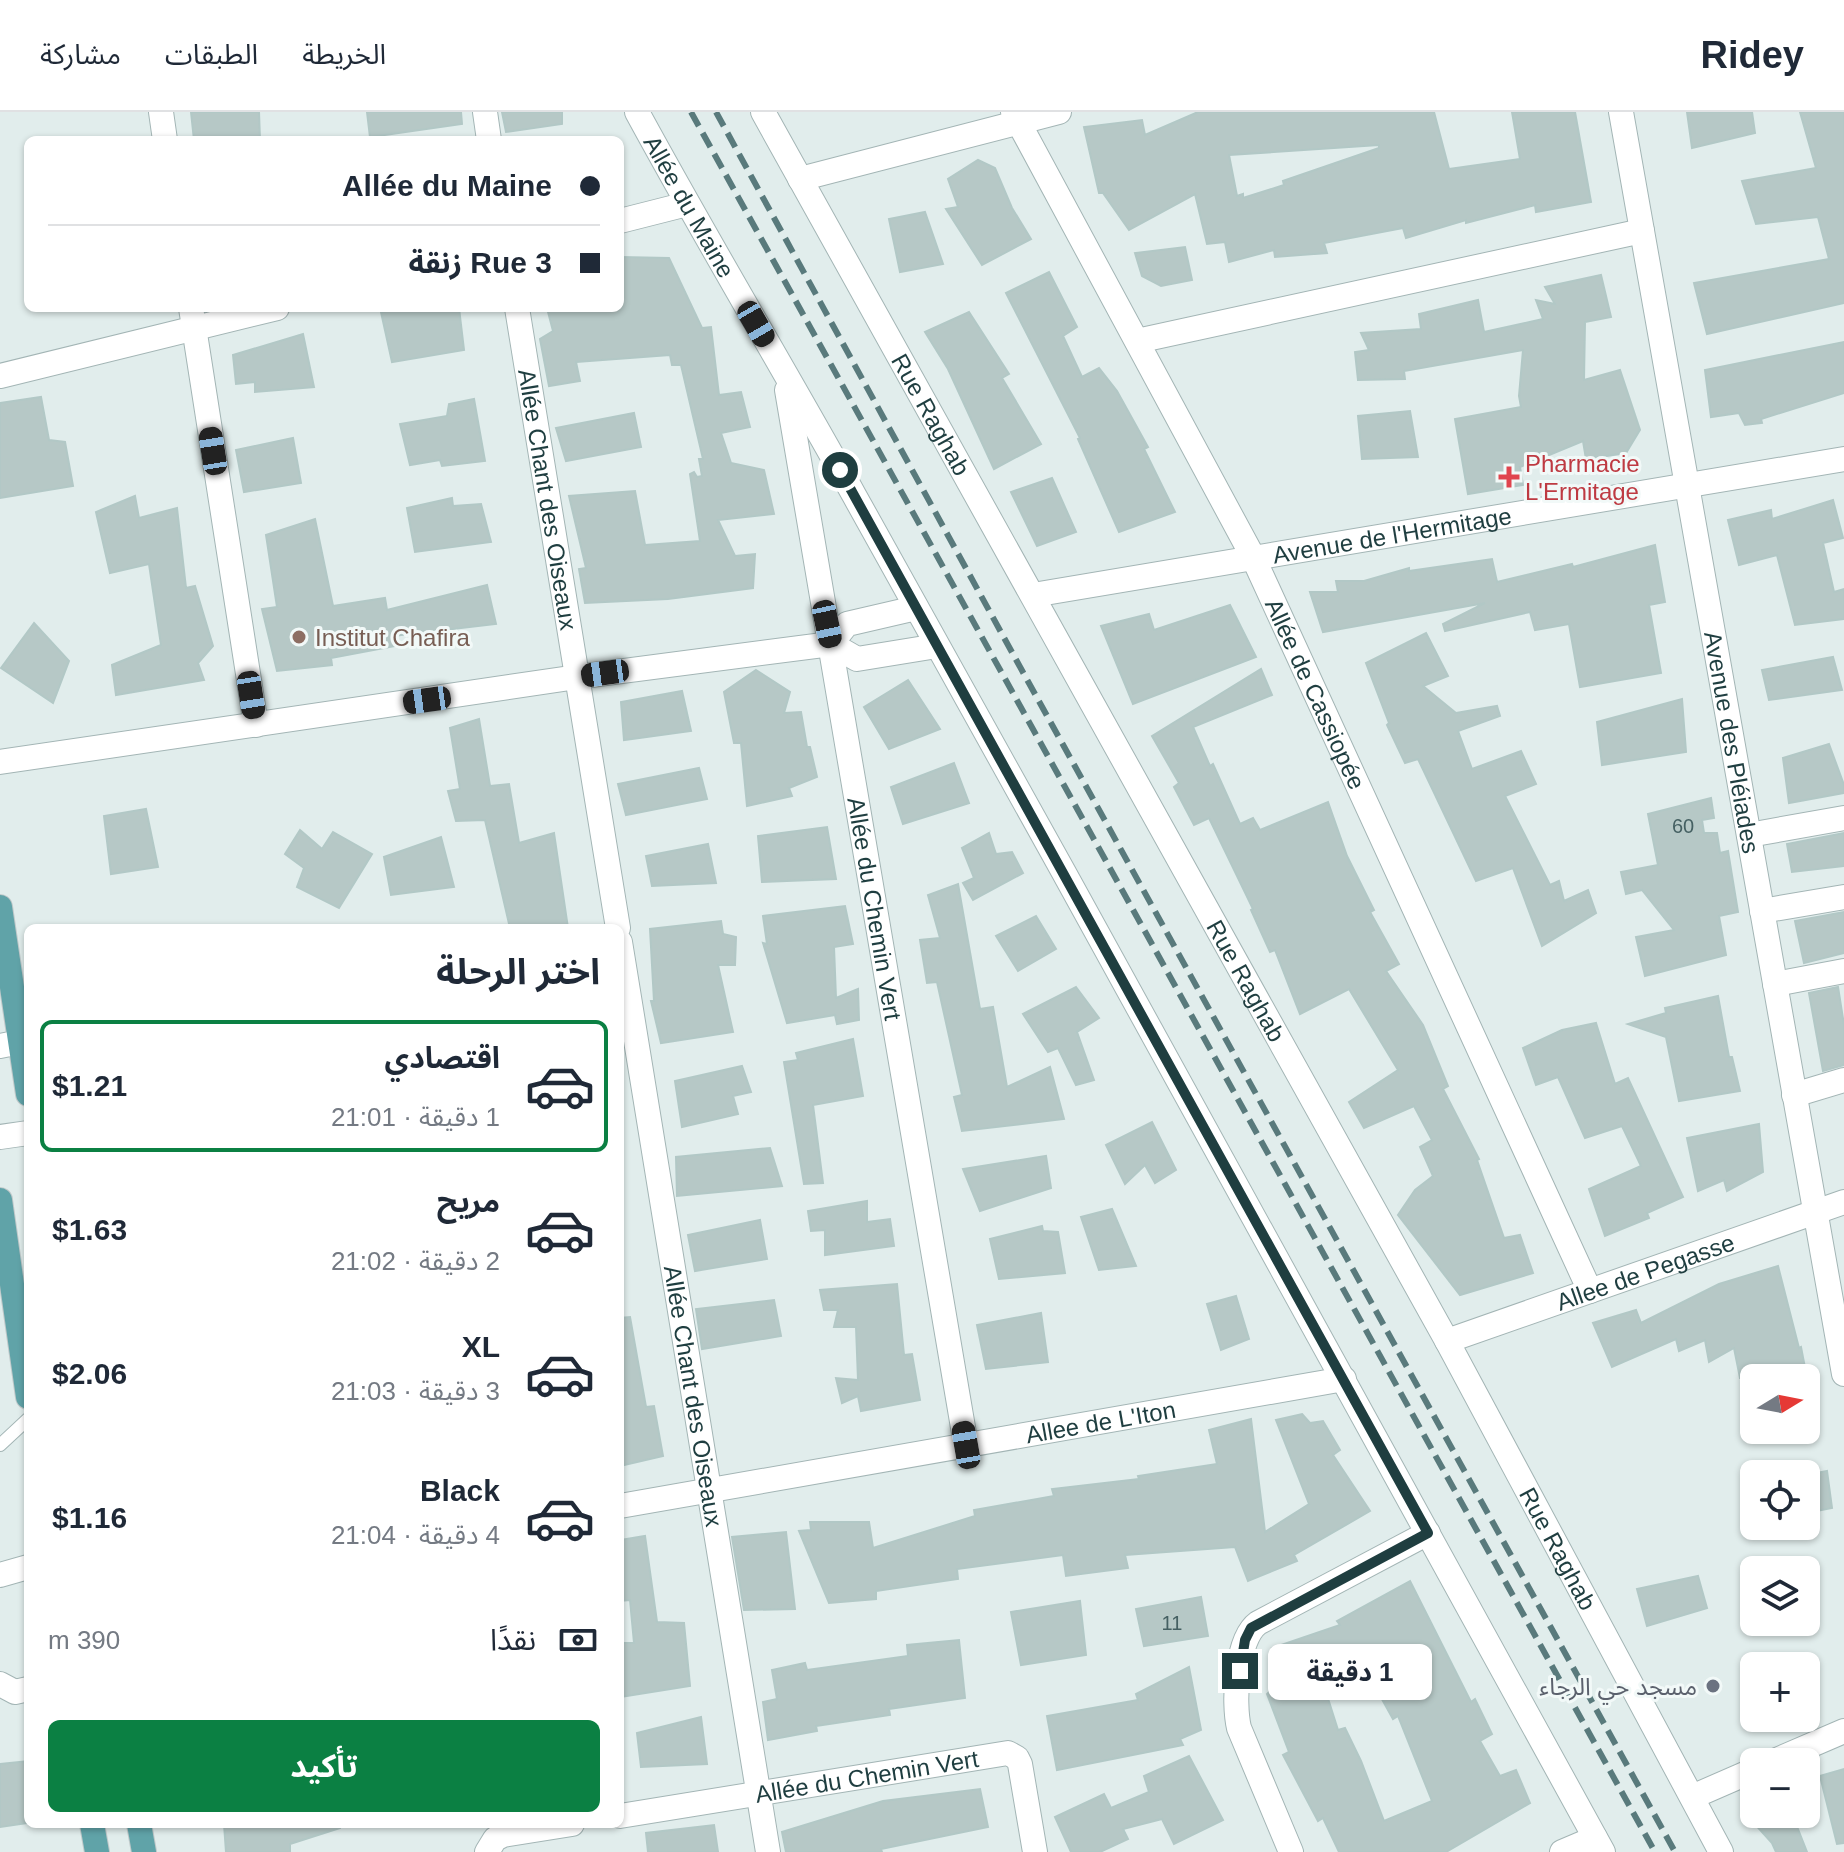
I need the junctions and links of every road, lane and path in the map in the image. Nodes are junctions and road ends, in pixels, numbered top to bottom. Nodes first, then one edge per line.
1 (161, 112) edge
2 (485, 112) edge
3 (637, 112) edge
4 (763, 112) edge
5 (1059, 112) edge
6 (1621, 112) edge
7 (1016, 117) edge
8 (164, 136) edge
9 (488, 136) edge
10 (800, 179) junction
11 (687, 204) junction
12 (624, 220) edge
13 (1642, 231) junction
14 (243, 312) edge
15 (518, 312) edge
16 (193, 318) edge
17 (1137, 341) junction
18 (784, 371) junction
19 (0, 376) edge
20 (1844, 459) edge
21 (1686, 484) junction
22 (1253, 557) junction
23 (1033, 595) junction
24 (916, 608) junction
25 (831, 644) junction
26 (937, 646) junction
27 (577, 677) junction
28 (256, 725) junction
29 (0, 762) edge
30 (1844, 818) edge
31 (1749, 835) junction
32 (1844, 897) edge
33 (0, 907) edge
34 (1762, 911) junction
35 (617, 924) edge
36 (624, 967) edge
37 (1844, 971) edge
38 (1775, 984) junction
39 (10, 1044) edge
40 (1844, 1080) edge
41 (24, 1083) edge
42 (1794, 1095) junction
43 (24, 1134) edge
44 (0, 1137) edge
45 (0, 1200) edge
46 (1844, 1202) edge
47 (1815, 1212) junction
48 (1590, 1291) junction
49 (1447, 1341) junction
50 (24, 1369) edge
51 (1844, 1374) edge
52 (1344, 1379) junction
53 (24, 1423) edge
54 (0, 1445) edge
55 (966, 1445) junction
56 (709, 1489) junction
57 (624, 1505) edge
58 (1428, 1533) junction
59 (24, 1568) edge
60 (0, 1575) edge
61 (0, 1684) edge
62 (24, 1690) edge
63 (1844, 1731) edge
64 (1805, 1748) edge
65 (1740, 1776) edge
66 (758, 1793) junction
67 (1692, 1797) junction
68 (624, 1815) edge
69 (93, 1828) edge
70 (140, 1828) edge
71 (547, 1828) edge
72 (1599, 1845) edge
73 (97, 1852) edge
74 (144, 1852) edge
75 (487, 1852) edge
76 (768, 1852) edge
77 (1035, 1852) edge
78 (1291, 1852) edge
79 (1562, 1852) edge
80 (1721, 1852) edge

1 - 8 street
2 - 9 street
3 - 11 street, Allée du Maine
4 - 10 street, Rue Raghab
5 - 7 street
6 - 13 street, Avenue des Pléiades
7 - 10 street
7 - 17 street, Allée de Cassiopée
10 - 23 street, Rue Raghab
11 - 12 street
11 - 18 street, Allée du Maine
13 - 17 street
13 - 21 street, Avenue des Pléiades
14 - 16 street
15 - 27 street, Allée Chant des Oiseaux
16 - 19 street
16 - 28 street
17 - 22 street, Allée de Cassiopée
18 - 24 street, Allée du Maine
18 - 25 street, Allée du Chemin Vert
20 - 21 street, Avenue de l'Hermitage
21 - 22 street, Avenue de l'Hermitage
21 - 31 street, Avenue des Pléiades
22 - 23 street, Avenue de l'Hermitage
22 - 48 street, Allée de Cassiopée
23 - 49 street, Rue Raghab
24 - 25 street
24 - 26 street, Allée du Maine
25 - 26 street
25 - 27 street
25 - 55 street, Allée du Chemin Vert
26 - 52 street, Allée du Maine
27 - 28 street
27 - 35 street, Allée Chant des Oiseaux
28 - 29 street
30 - 31 street
31 - 34 street, Avenue des Pléiades
32 - 34 street
33 - 39 main road
34 - 38 street, Avenue des Pléiades
36 - 56 street, Allée Chant des Oiseaux
37 - 38 street
38 - 42 street, Avenue des Pléiades
39 - 41 main road
40 - 42 street
42 - 47 street, Avenue des Pléiades
43 - 44 street
45 - 50 main road
46 - 47 street, Allee de Pegasse
47 - 48 street, Allee de Pegasse
47 - 51 street, Avenue des Pléiades
48 - 49 street, Allee de Pegasse
49 - 67 street, Rue Raghab
52 - 55 street, Allee de L'Iton
52 - 58 street, Allée du Maine
53 - 54 lane
55 - 56 street, Allee de L'Iton
56 - 57 street, Allee de L'Iton
56 - 66 street, Allée Chant des Oiseaux
58 - 72 street, Allée du Maine
58 - 78 street
59 - 60 street
61 - 62 street
63 - 64 street
65 - 67 street
66 - 68 street, Allée du Chemin Vert
66 - 76 street, Allée Chant des Oiseaux
66 - 77 street, Allée du Chemin Vert
67 - 80 street, Rue Raghab
69 - 73 main road
70 - 74 main road
71 - 75 street
72 - 79 street

